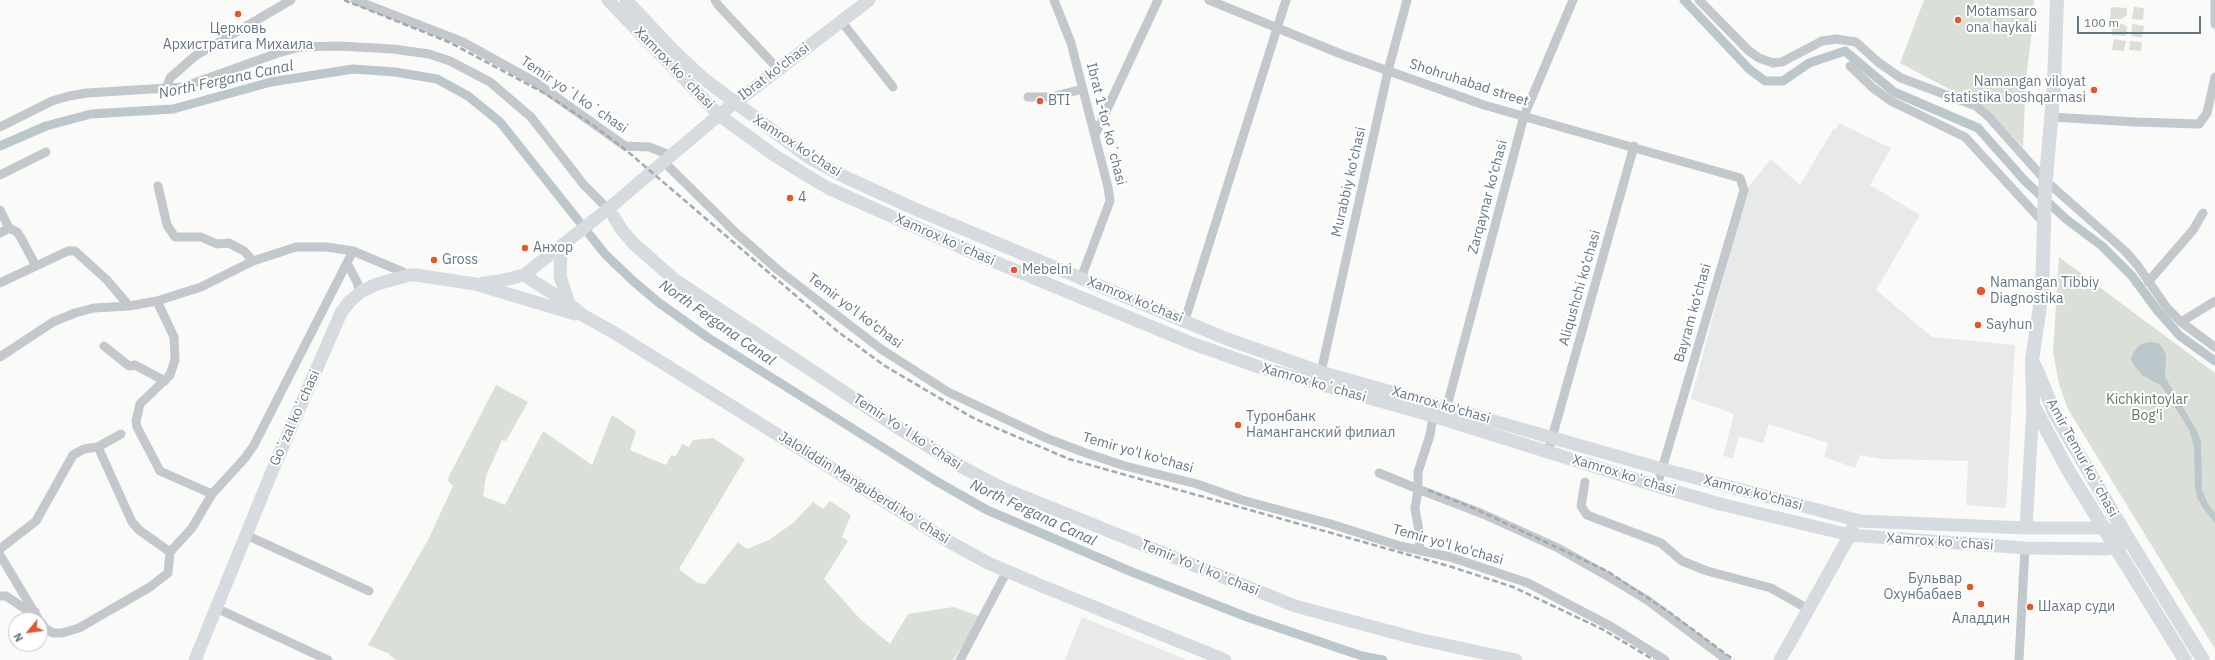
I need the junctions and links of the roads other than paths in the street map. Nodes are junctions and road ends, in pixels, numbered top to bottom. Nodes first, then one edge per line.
1 (291, 0) edge
2 (355, 0) edge
3 (608, 0) edge
4 (626, 0) edge
5 (715, 0) edge
6 (869, 0) edge
7 (1054, 0) edge
8 (1158, 0) edge
9 (1209, 0) edge
10 (1286, 0) edge
11 (1407, 0) edge
12 (1573, 0) edge
13 (1699, 0) edge
14 (2057, 0) edge
15 (2215, 0) edge
16 (841, 21) junction
17 (2215, 24) edge
18 (1278, 28) junction
19 (1850, 66) dead end
20 (778, 69) junction
21 (1388, 71) junction
22 (2215, 77) edge
23 (893, 86) dead end
24 (166, 89) junction
25 (1083, 89) junction
26 (1028, 97) dead end
27 (734, 103) junction
28 (719, 114) junction
29 (1524, 116) junction
30 (2052, 117) junction
31 (0, 127) edge
32 (1095, 135) junction
33 (1634, 146) junction
34 (46, 152) dead end
35 (666, 158) junction
36 (1727, 173) joint
37 (0, 175) edge
38 (158, 186) dead end
39 (2045, 186) junction
40 (0, 210) edge
41 (611, 213) junction
42 (2203, 213) dead end
43 (2044, 218) junction
44 (9, 228) junction
45 (0, 233) edge
46 (565, 243) junction
47 (352, 251) junction
48 (253, 261) junction
49 (347, 263) junction
50 (36, 266) junction
51 (410, 275) junction
52 (524, 275) junction
53 (1081, 278) junction
54 (2148, 282) junction
55 (0, 283) edge
56 (475, 284) junction
57 (1112, 290) junction
58 (360, 294) junction
59 (157, 301) junction
60 (2215, 301) edge
61 (569, 304) junction
62 (129, 306) junction
63 (1104, 307) junction
64 (584, 316) junction
65 (1185, 320) junction
66 (2181, 322) junction
67 (104, 346) dead end
68 (2215, 347) edge
69 (0, 357) edge
70 (2032, 360) junction
71 (1321, 372) junction
72 (165, 380) junction
73 (2032, 405) junction
74 (1447, 406) junction
75 (1433, 416) junction
76 (121, 434) dead end
77 (1552, 437) junction
78 (98, 448) junction
79 (1548, 452) junction
80 (1662, 469) junction
81 (1379, 473) dead end
82 (1585, 482) dead end
83 (1657, 486) junction
84 (1418, 489) junction
85 (212, 494) junction
86 (1854, 519) junction
87 (2026, 528) junction
88 (2105, 528) junction
89 (246, 535) junction
90 (1850, 535) junction
91 (2129, 540) junction
92 (2116, 547) junction
93 (2025, 548) junction
94 (0, 549) edge
95 (1420, 551) junction
96 (170, 552) junction
97 (0, 555) edge
98 (1007, 571) junction
99 (369, 591) dead end
100 (0, 596) edge
101 (216, 608) junction
102 (1808, 609) junction
103 (30, 612) edge
104 (35, 612) edge
105 (48, 630) edge
106 (194, 660) edge
107 (328, 660) edge
108 (960, 660) edge
109 (1225, 660) edge
110 (1516, 660) edge
111 (1665, 660) edge
112 (1727, 660) edge
113 (1780, 660) edge
114 (2019, 660) edge
115 (2185, 660) edge
116 (2203, 660) edge

1 - 24 street
2 - 35 street, Temir yoʻl koʻchasi
3 - 28 main road, Xamrox koʻchasi
4 - 27 main road, Xamrox ko'chasi
5 - 20 street
6 - 16 main road, Ibrat ko'chasi
7 - 25 street, Ibrat 1-tor koʻchasi
8 - 32 street
9 - 18 street, Shohruhabad street
10 - 18 street
11 - 21 street, Murabbiy ko‘chasi
12 - 29 street, Zarqaynar ko‘chasi
13 - 39 street
14 - 30 main road
15 - 17 street
16 - 20 main road, Ibrat ko'chasi
16 - 23 street
18 - 21 street, Shohruhabad street
18 - 65 street
19 - 43 street
20 - 27 main road, Ibrat ko'chasi
21 - 29 street, Shohruhabad street
21 - 71 street, Murabbiy ko‘chasi
22 - 30 street
24 - 31 street
24 - 41 street
25 - 26 street
25 - 32 street, Ibrat 1-tor koʻchasi
27 - 28 main road, Ibrat ko'chasi
27 - 53 main road, Xamrox ko'chasi
28 - 35 main road, Ibrat ko'chasi
28 - 63 main road, Xamrox koʻchasi
29 - 33 street, Shohruhabad street
29 - 74 street, Zarqaynar ko‘chasi
30 - 39 main road
32 - 53 street, Ibrat 1-tor koʻchasi
33 - 36 street, Shohruhabad street
33 - 77 street, Aliqushchi ko‘chasi
34 - 37 street
35 - 41 main road, Ibrat ko'chasi
35 - 95 street, Temir yo'l ko'chasi
36 - 80 street, Bayram ko‘chasi
38 - 48 street
39 - 43 main road
39 - 54 street
40 - 44 street
41 - 46 main road, Ibrat ko'chasi
41 - 110 main road, Temir Yoʻl koʻchasi
42 - 54 street
43 - 70 main road
44 - 45 street
44 - 50 street
46 - 52 main road, Ibrat ko'chasi
46 - 61 main road
47 - 48 street
47 - 49 street
47 - 51 street
48 - 59 street
49 - 58 street
49 - 85 street
50 - 55 street
50 - 62 street
51 - 56 main road, Goʻzal koʻchasi
51 - 58 main road, Goʻzal koʻchasi
52 - 56 main road
52 - 61 main road, Jaloliddin Manguberdi koʻchasi
53 - 57 main road, Xamrox ko'chasi
54 - 66 street
56 - 64 main road
57 - 63 street
57 - 65 main road, Xamrox ko'chasi
58 - 89 main road, Goʻzal koʻchasi
59 - 62 street
59 - 72 street
60 - 66 street
61 - 64 main road, Jaloliddin Manguberdi koʻchasi
62 - 69 street
63 - 75 main road, Xamrox koʻchasi
64 - 98 main road, Jaloliddin Manguberdi koʻchasi
65 - 71 main road, Xamrox ko'chasi
66 - 68 street
67 - 72 street
70 - 73 main road, Amir Temur koʻchasi
70 - 91 main road, Amir Temur koʻchasi
71 - 74 main road, Xamrox ko'chasi
72 - 85 street
73 - 87 main road
73 - 88 main road, Amir Temur koʻchasi
74 - 75 street
74 - 77 main road, Xamrox ko'chasi
75 - 79 main road, Xamrox koʻchasi
75 - 84 street
76 - 78 street
77 - 79 street, Aliqushchi ko‘chasi
77 - 80 main road, Xamrox ko'chasi
78 - 94 street
78 - 96 street
79 - 83 main road, Xamrox koʻchasi
80 - 83 street
80 - 86 main road, Xamrox ko'chasi
81 - 84 street
82 - 102 street
83 - 90 main road, Xamrox koʻchasi
84 - 95 street
84 - 112 street
85 - 96 street
86 - 87 main road, Xamrox ko'chasi
86 - 90 main road
87 - 88 main road, Xamrox ko'chasi
88 - 91 main road, Xamrox ko'chasi
88 - 92 main road, Amir Temur koʻchasi
89 - 99 street
89 - 101 main road, Goʻzal koʻchasi
90 - 93 main road, Xamrox koʻchasi
90 - 102 main road
91 - 92 main road, Xamrox koʻchasi
91 - 116 main road, Amir Temur koʻchasi
92 - 93 main road, Xamrox koʻchasi
92 - 115 main road, Amir Temur koʻchasi
93 - 114 street
95 - 111 street, Temir yo'l ko'chasi
96 - 105 street
97 - 104 street
98 - 108 street
98 - 109 main road, Jaloliddin Manguberdi koʻchasi
100 - 103 street
101 - 106 main road, Goʻzal koʻchasi
101 - 107 street
102 - 113 main road

